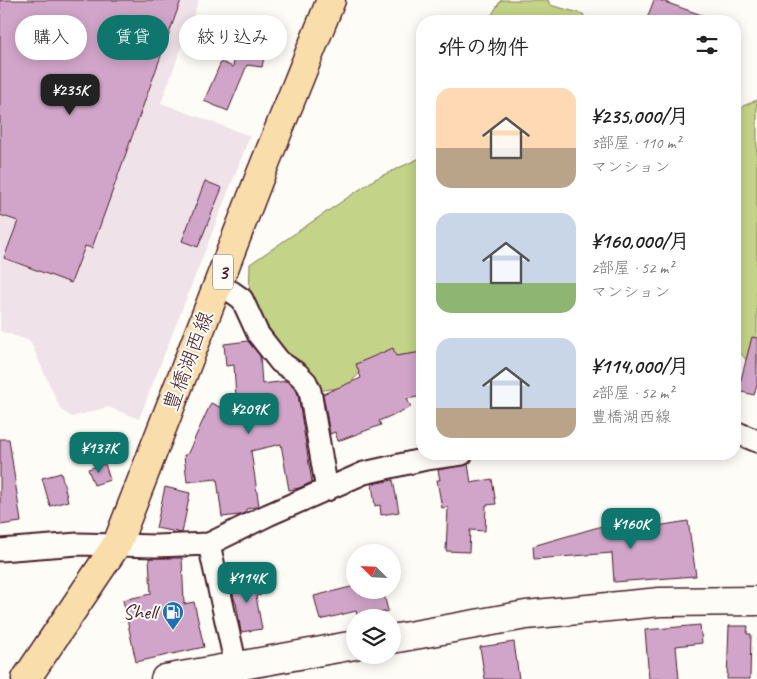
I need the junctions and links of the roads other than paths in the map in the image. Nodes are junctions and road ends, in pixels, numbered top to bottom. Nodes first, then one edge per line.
1 (331, 0) edge
2 (217, 286) junction
3 (741, 434) edge
4 (757, 441) edge
5 (422, 460) edge
6 (327, 490) junction
7 (117, 544) junction
8 (209, 544) junction
9 (0, 550) edge
10 (757, 601) edge
11 (401, 637) edge
12 (346, 648) edge
13 (236, 673) edge
14 (26, 679) edge
15 (165, 679) edge

1 - 2 main road, 豊橋湖西線 / 3
2 - 6 street
2 - 7 main road, 豊橋湖西線 / 3
3 - 4 street
5 - 6 street
6 - 8 street
7 - 8 street
7 - 9 street
7 - 14 main road, 豊橋湖西線 / 3
8 - 13 street
10 - 11 street
12 - 13 street
13 - 15 street

